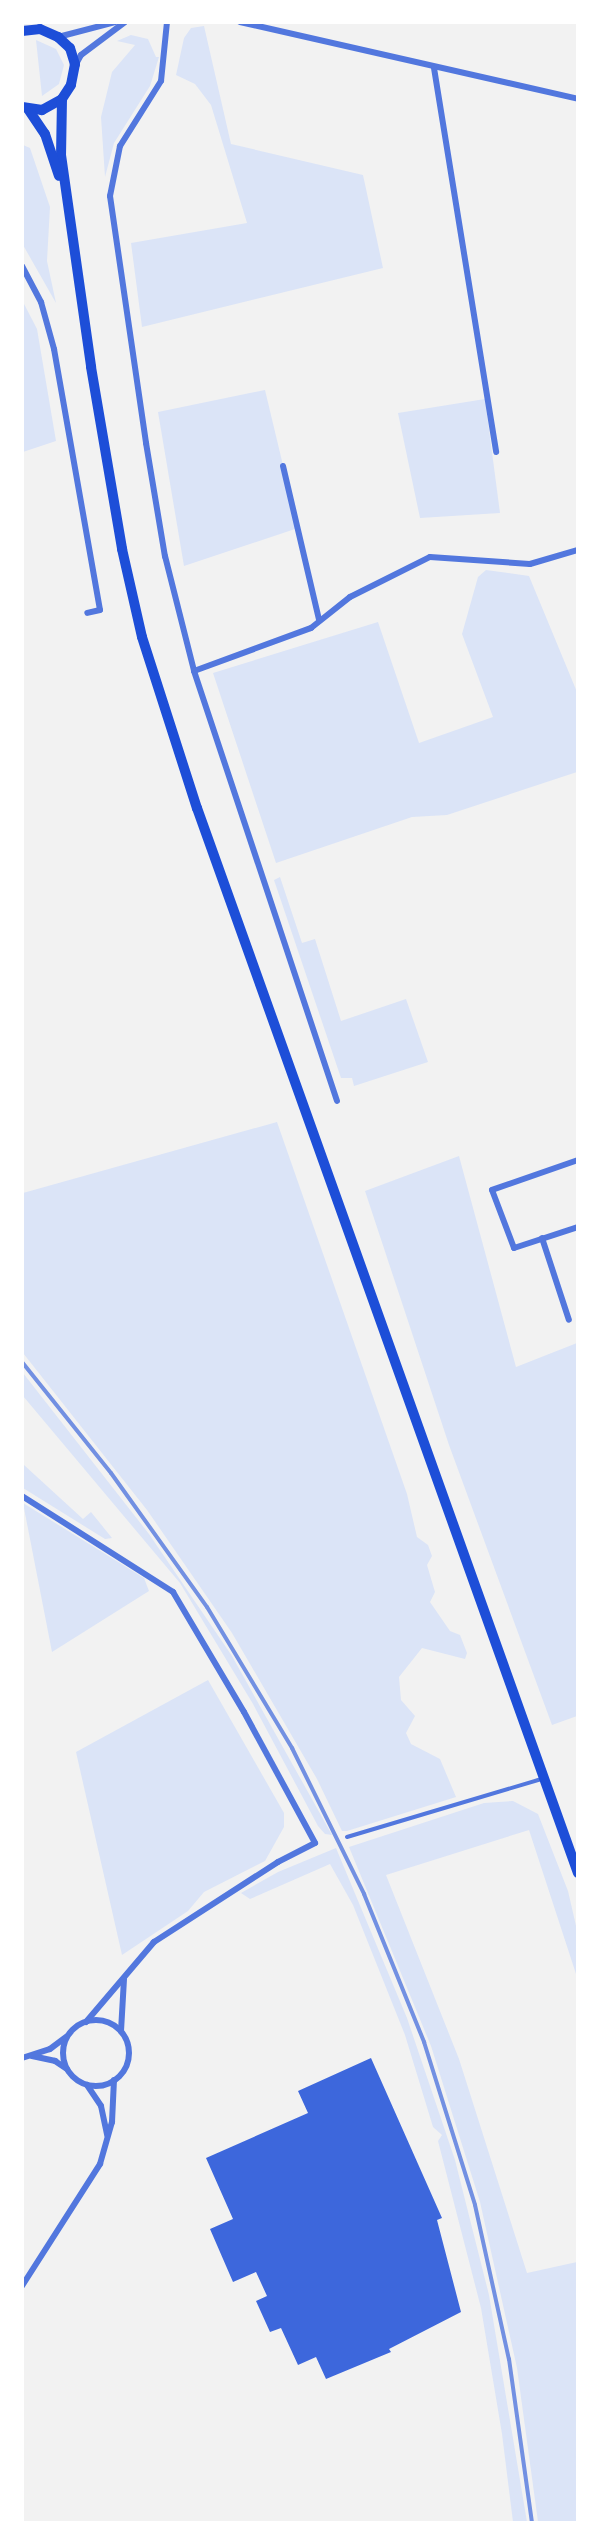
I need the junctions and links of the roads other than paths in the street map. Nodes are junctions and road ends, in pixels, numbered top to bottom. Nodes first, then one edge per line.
1 (115, 22) edge
2 (125, 22) edge
3 (167, 22) edge
4 (240, 22) edge
5 (38, 26) edge
6 (22, 31) edge
7 (58, 37) junction
8 (75, 64) junction
9 (434, 68) junction
10 (62, 99) junction
11 (578, 99) edge
12 (25, 108) edge
13 (66, 198) junction
14 (22, 266) edge
15 (496, 452) dead end
16 (283, 466) dead end
17 (578, 550) edge
18 (87, 612) dead end
19 (319, 620) junction
20 (194, 671) junction
21 (337, 1101) dead end
22 (578, 1160) edge
23 (578, 1227) edge
24 (542, 1238) junction
25 (569, 1320) dead end
26 (22, 1496) edge
27 (543, 1779) junction
28 (346, 1837) dead end
29 (578, 1873) edge
30 (124, 1978) junction
31 (86, 2022) junction
32 (121, 2031) junction
33 (71, 2032) junction
34 (32, 2056) junction
35 (22, 2058) edge
36 (68, 2070) junction
37 (114, 2080) junction
38 (87, 2085) junction
39 (108, 2139) junction
40 (22, 2286) edge

1 - 7 street
2 - 8 street
3 - 20 street
4 - 9 street
5 - 6 main road
5 - 7 main road
7 - 8 main road
8 - 10 main road
9 - 11 street
9 - 15 street
10 - 12 main road
10 - 13 main road
12 - 13 main road
13 - 27 main road
14 - 18 street
16 - 19 street
17 - 19 street
19 - 20 street
20 - 21 street
22 - 24 street
23 - 24 street
24 - 25 street
26 - 30 street
27 - 28 lane
27 - 29 main road
30 - 31 street
30 - 32 street
31 - 32 street
31 - 33 street
32 - 37 street
33 - 34 street
33 - 36 street
34 - 35 street
34 - 36 street
36 - 38 street
37 - 38 street
37 - 39 street
38 - 39 street
39 - 40 street

